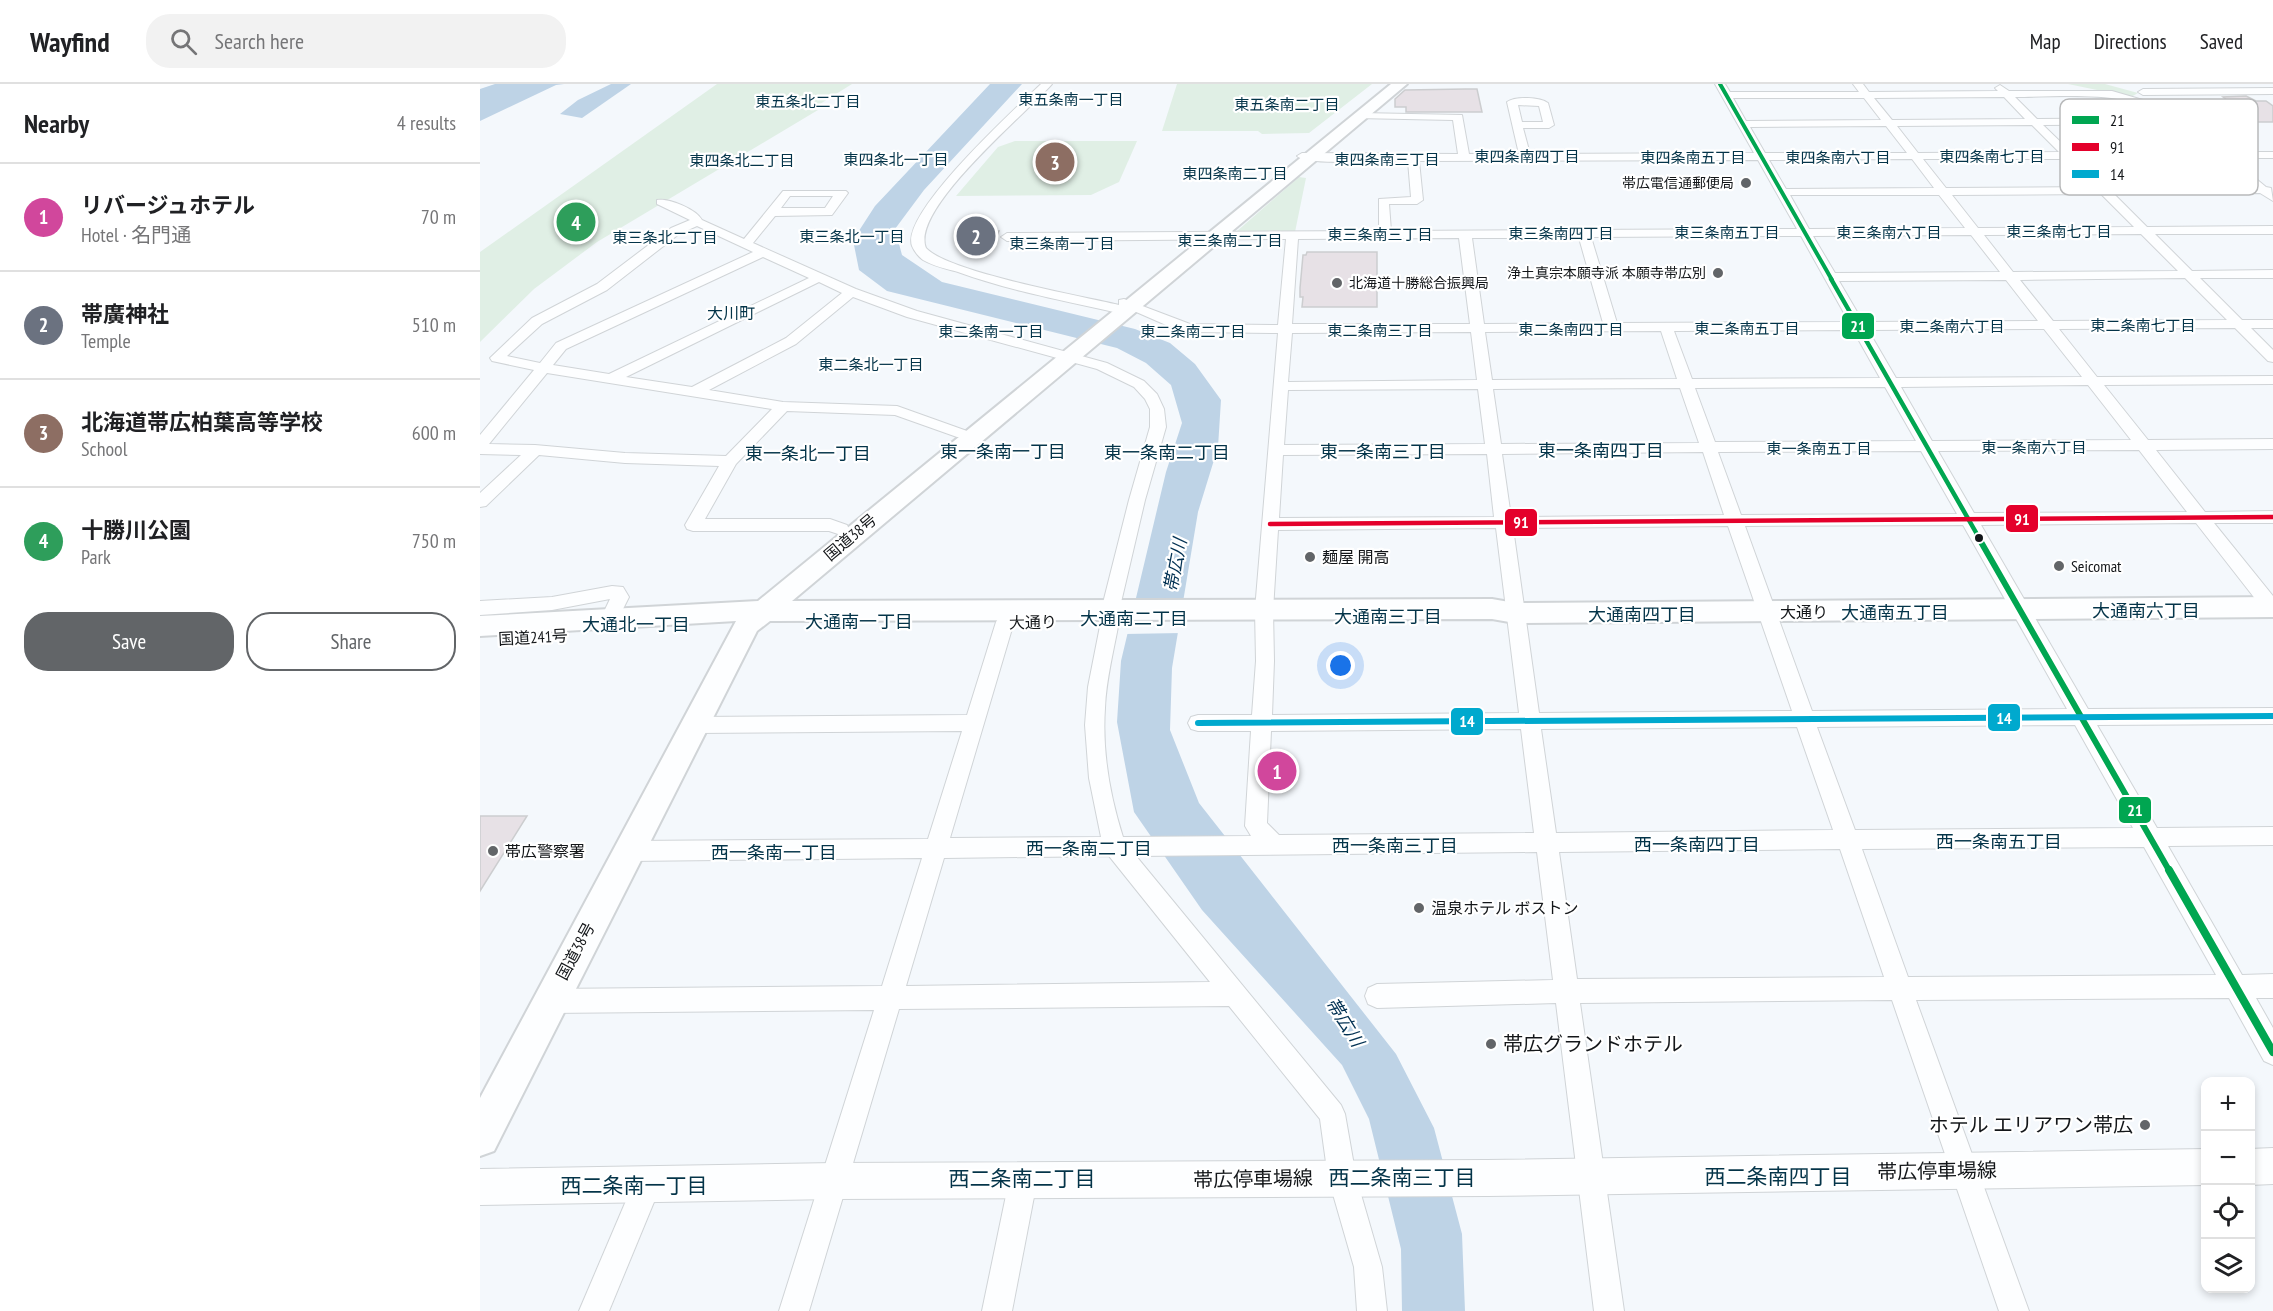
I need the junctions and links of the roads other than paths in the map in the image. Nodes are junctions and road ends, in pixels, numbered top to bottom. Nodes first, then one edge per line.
1 (1047, 84) edge
2 (1391, 84) edge
3 (1400, 84) edge
4 (1996, 84) edge
5 (2110, 84) edge
6 (1723, 89) edge
7 (1862, 89) edge
8 (2138, 91) edge
9 (2273, 91) edge
10 (2005, 93) junction
11 (1360, 116) junction
12 (2035, 122) junction
13 (2060, 122) edge
14 (1889, 123) junction
15 (1743, 124) junction
16 (1516, 125) dead end
17 (2060, 146) edge
18 (2258, 154) edge
19 (2273, 154) edge
20 (2060, 155) edge
21 (1761, 156) junction
22 (1916, 156) junction
23 (1306, 157) junction
24 (1413, 158) junction
25 (1464, 158) junction
26 (1525, 158) junction
27 (2258, 183) edge
28 (2060, 190) edge
29 (1943, 191) junction
30 (1781, 192) junction
31 (2270, 192) edge
32 (2109, 195) edge
33 (661, 202) dead end
34 (772, 212) junction
35 (698, 222) junction
36 (2273, 230) edge
37 (2145, 231) junction
38 (1804, 232) junction
39 (1975, 232) junction
40 (1584, 233) junction
41 (1465, 234) junction
42 (1211, 235) junction
43 (1292, 235) junction
44 (1384, 235) junction
45 (1007, 237) dead end
46 (747, 243) junction
47 (765, 251) junction
48 (2273, 274) edge
49 (2190, 275) junction
50 (2010, 276) junction
51 (1830, 277) junction
52 (818, 278) junction
53 (851, 292) junction
54 (1120, 312) junction
55 (2238, 324) junction
56 (2273, 324) edge
57 (1859, 326) junction
58 (2049, 326) junction
59 (1611, 327) junction
60 (1666, 327) junction
61 (1478, 328) junction
62 (1285, 330) junction
63 (1070, 352) junction
64 (2273, 358) edge
65 (544, 368) junction
66 (610, 379) junction
67 (2273, 380) edge
68 (2094, 381) junction
69 (1891, 382) junction
70 (1687, 383) junction
71 (1485, 384) junction
72 (1281, 386) junction
73 (696, 391) junction
74 (783, 405) junction
75 (962, 434) junction
76 (2273, 444) edge
77 (2145, 446) junction
78 (480, 447) edge
79 (1926, 447) junction
80 (1710, 448) junction
81 (1493, 449) junction
82 (535, 450) junction
83 (1276, 450) junction
84 (730, 461) junction
85 (480, 502) edge
86 (2200, 517) junction
87 (2273, 517) edge
88 (1968, 519) junction
89 (1736, 521) junction
90 (1503, 522) junction
91 (1270, 524) junction
92 (841, 529) junction
93 (480, 608) edge
94 (2272, 608) edge
95 (2020, 611) junction
96 (1767, 612) junction
97 (1515, 613) junction
98 (1264, 615) junction
99 (1119, 616) junction
100 (610, 618) junction
101 (745, 618) junction
102 (1005, 622) junction
103 (480, 626) edge
104 (480, 640) edge
105 (2082, 716) junction
106 (2273, 716) edge
107 (1804, 717) junction
108 (1530, 720) junction
109 (975, 723) junction
110 (1198, 723) dead end
111 (1262, 723) junction
112 (696, 725) junction
113 (2273, 836) edge
114 (2151, 837) junction
115 (1846, 839) junction
116 (1546, 844) junction
117 (1263, 845) junction
118 (1126, 847) junction
119 (937, 848) junction
120 (629, 851) junction
121 (2273, 986) edge
122 (2236, 987) junction
123 (1902, 988) junction
124 (1566, 990) junction
125 (1234, 993) junction
126 (1377, 996) dead end
127 (890, 999) junction
128 (549, 1001) junction
129 (2273, 1052) edge
130 (480, 1095) edge
131 (480, 1137) edge
132 (2273, 1166) edge
133 (2201, 1167) edge
134 (2255, 1167) edge
135 (1965, 1171) junction
136 (1592, 1176) junction
137 (1354, 1177) junction
138 (834, 1181) junction
139 (1023, 1181) junction
140 (647, 1185) junction
141 (480, 1187) edge
142 (594, 1311) edge
143 (794, 1311) edge
144 (997, 1311) edge
145 (1372, 1311) edge
146 (1609, 1311) edge
147 (2014, 1311) edge

1 - 54 street
2 - 23 highway, 国道38号
3 - 11 highway, 国道38号
4 - 10 street
5 - 8 street
6 - 7 street
6 - 15 street
7 - 10 street
7 - 14 street
8 - 9 street
8 - 10 street
10 - 12 street
11 - 23 highway, 国道38号
11 - 25 street
12 - 13 street
12 - 14 street
12 - 17 street
14 - 15 street
14 - 22 street
15 - 21 street
16 - 26 street
18 - 19 street
20 - 22 street
21 - 22 street
21 - 26 street
21 - 30 street
22 - 29 street
23 - 24 street
23 - 42 highway, 国道38号
24 - 25 street
24 - 44 street
25 - 26 street
27 - 31 street
28 - 29 street
29 - 30 street
29 - 39 street
30 - 38 street
32 - 37 street
33 - 35 street
34 - 34 street
34 - 46 street
35 - 46 street
35 - 65 street
36 - 37 street
37 - 39 street
37 - 49 street
38 - 39 street
38 - 40 street
38 - 51 street
39 - 50 street
40 - 41 street
40 - 59 street
41 - 44 street
41 - 61 street
42 - 43 street
42 - 45 street
42 - 54 highway, 国道38号
43 - 44 street
43 - 62 street
46 - 47 street
47 - 52 street
47 - 65 street
48 - 49 street
49 - 50 street
49 - 55 street
50 - 51 street
50 - 58 street
51 - 57 street
52 - 53 street
52 - 66 street
53 - 63 street
53 - 73 street
54 - 62 street
54 - 63 highway, 国道38号
55 - 56 street
55 - 58 street
55 - 64 street
57 - 58 street
57 - 60 street
57 - 69 street
58 - 68 street
59 - 60 street
59 - 61 street
60 - 70 street
61 - 62 street
61 - 71 street
62 - 72 street
63 - 75 highway, 国道38号
63 - 99 street
63 - 101 highway, 国道38号
65 - 66 street
65 - 78 street
66 - 73 street
67 - 68 street
68 - 69 street
68 - 77 street
69 - 70 street
69 - 79 street
70 - 71 street
70 - 80 street
71 - 72 street
71 - 81 street
72 - 83 street
73 - 74 street
74 - 75 street
74 - 84 street
75 - 92 highway, 国道38号
76 - 77 street
77 - 79 street
77 - 86 street
78 - 82 street
79 - 80 street
79 - 88 street
80 - 81 street
80 - 89 street
81 - 83 street
81 - 90 street
82 - 84 street
82 - 85 street
83 - 91 street
84 - 92 street
86 - 87 street
86 - 88 street
86 - 94 street
88 - 89 street
88 - 95 street
89 - 90 street
89 - 96 street
90 - 91 street
90 - 97 street
91 - 98 street
92 - 101 highway, 国道38号
93 - 100 street
94 - 95 highway, 大通り
95 - 96 highway, 大通り
95 - 105 street
96 - 97 highway, 大通り
96 - 107 street
97 - 98 highway, 大通り
97 - 108 street
98 - 99 highway, 大通り
98 - 111 street
99 - 101 highway, 大通り
99 - 102 highway, 大通り
99 - 118 street
100 - 101 highway, 国道241号
100 - 103 highway, 国道241号
101 - 102 highway, 大通り
101 - 104 highway, 国道241号
101 - 112 highway, 国道38号
101 - 130 highway, 国道38号
102 - 109 street
105 - 106 street
105 - 107 street
105 - 114 street
107 - 108 street
107 - 115 street
108 - 111 street
108 - 116 street
109 - 112 street
109 - 119 street
110 - 111 street
111 - 117 street
112 - 120 highway, 国道38号
113 - 114 street
114 - 115 street
114 - 122 street
115 - 116 street
115 - 123 street
116 - 117 street
116 - 124 street
117 - 118 street
118 - 119 street
118 - 125 street
119 - 120 street
119 - 127 street
120 - 128 highway, 国道38号
121 - 122 street
122 - 123 street
122 - 129 street
123 - 124 street
123 - 135 street
124 - 126 street
124 - 136 street
125 - 127 street
125 - 137 street
127 - 128 street
127 - 138 street
128 - 131 highway, 国道38号
132 - 134 main road
133 - 135 main road, 帯広停車場線
135 - 136 main road, 帯広停車場線
135 - 147 street
136 - 137 main road, 帯広停車場線
136 - 146 street
137 - 139 main road, 帯広停車場線
137 - 145 street
138 - 139 main road, 帯広停車場線
138 - 140 main road, 帯広停車場線
138 - 143 street
139 - 144 street
140 - 141 main road, 帯広停車場線
140 - 142 street

